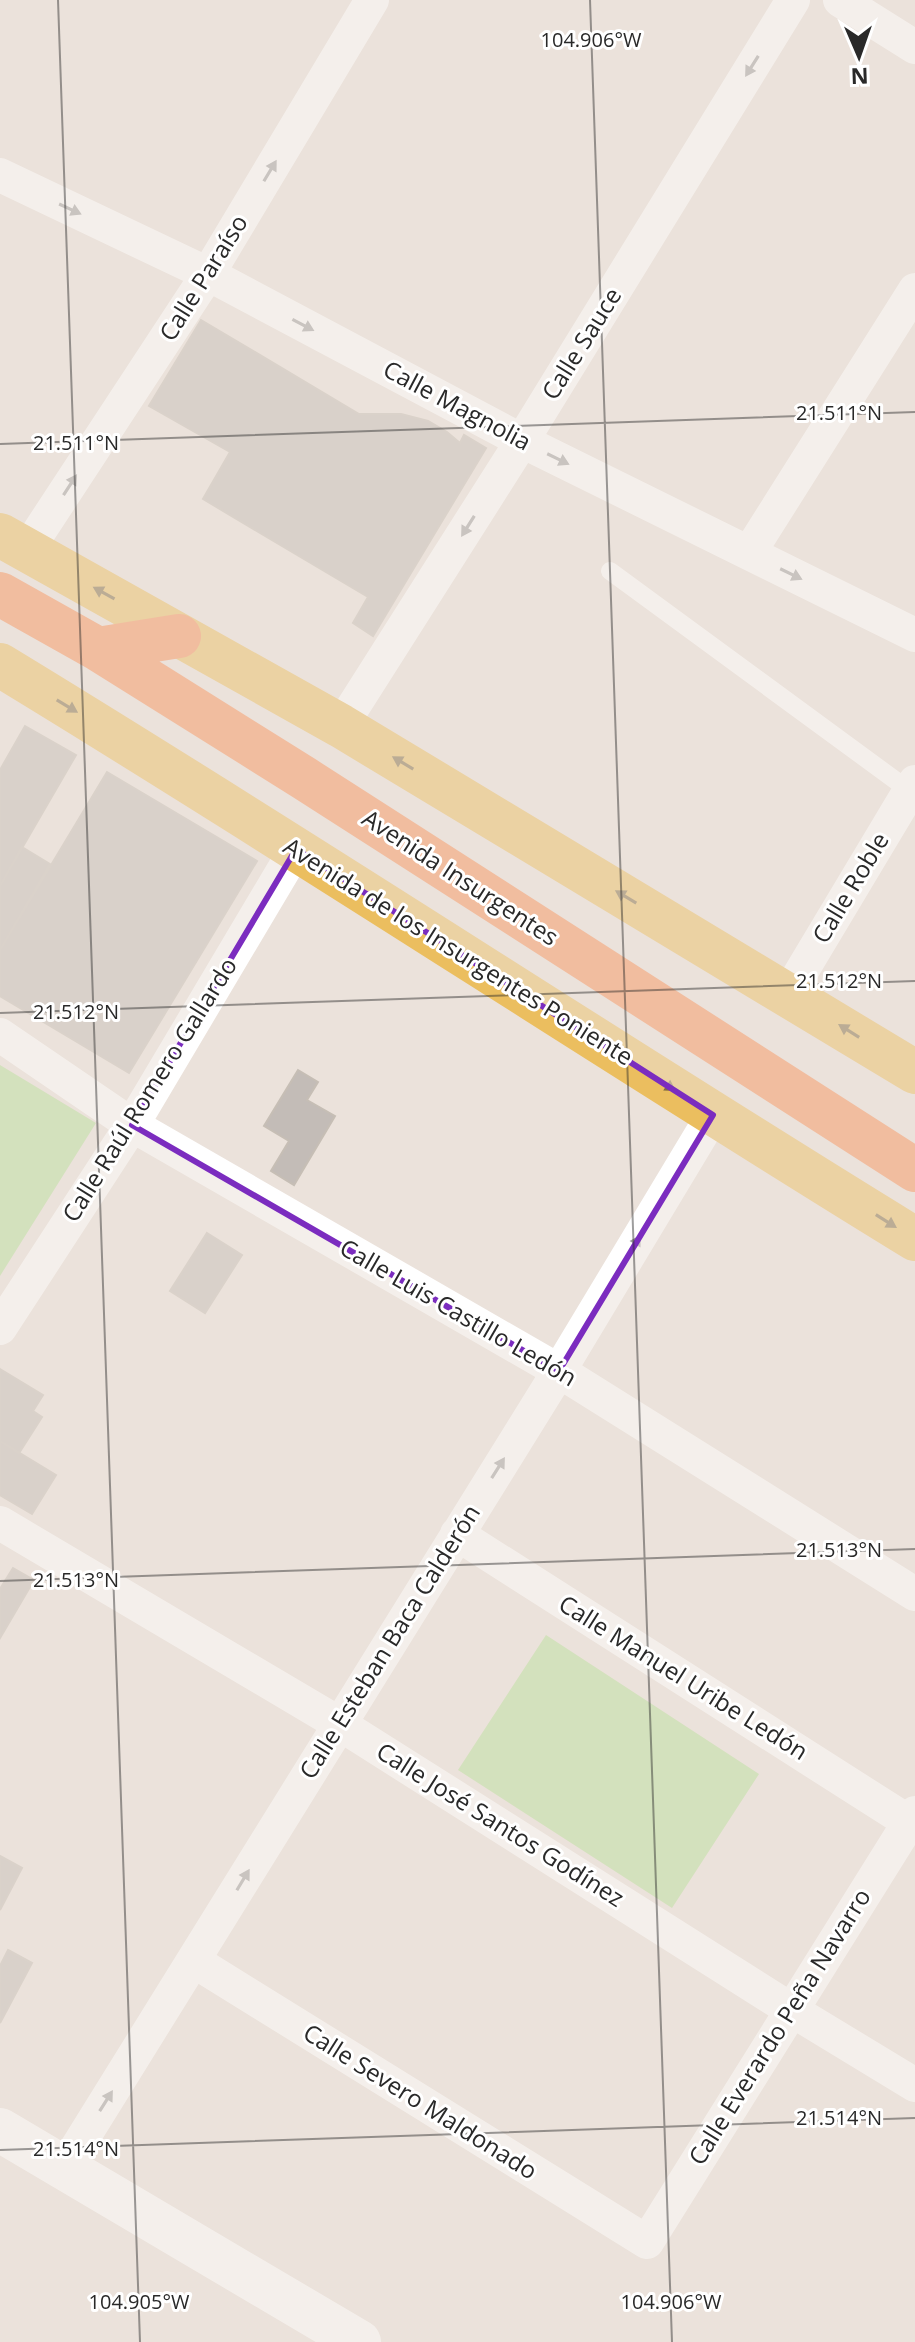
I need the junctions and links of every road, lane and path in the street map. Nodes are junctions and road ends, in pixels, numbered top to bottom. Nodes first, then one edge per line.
1 (372, 0) edge
2 (793, 0) edge
3 (840, 0) edge
4 (915, 47) edge
5 (0, 175) edge
6 (208, 274) junction
7 (915, 290) edge
8 (522, 441) junction
9 (14, 542) edge
10 (749, 553) junction
11 (610, 571) dead end
12 (0, 594) edge
13 (915, 635) edge
14 (179, 636) junction
15 (98, 649) junction
16 (0, 665) edge
17 (341, 726) junction
18 (912, 786) edge
19 (296, 849) junction
20 (788, 994) junction
21 (0, 1035) edge
22 (915, 1072) edge
23 (713, 1115) junction
24 (132, 1125) junction
25 (915, 1170) edge
26 (915, 1239) edge
27 (0, 1328) edge
28 (559, 1371) junction
29 (0, 1523) edge
30 (457, 1534) junction
31 (915, 1594) edge
32 (338, 1723) junction
33 (913, 1820) edge
34 (194, 1961) junction
35 (790, 2009) junction
36 (915, 2085) edge
37 (0, 2130) edge
38 (65, 2167) junction
39 (647, 2242) joint
40 (359, 2342) edge

6 -> 1 street, Calle Paraíso
2 -> 8 street, Calle Sauce
3 - 4 street
5 -> 6 street, Calle Magnolia
6 -> 8 street, Calle Magnolia
9 -> 6 street, Calle Paraíso
7 - 10 street
8 -> 10 street, Calle Magnolia
8 -> 17 street, Calle Sauce
14 -> 9 main road
10 -> 13 street, Calle Magnolia
11 - 18 lane
12 - 15 highway, Avenida Insurgentes
14 - 15 highway
14 - 17 main road
15 - 25 highway, Avenida Insurgentes
16 -> 19 main road, Avenida de los Insurgentes Poniente
20 -> 17 main road
18 - 20 street, Calle Roble
19 -> 23 main road, Avenida de los Insurgentes Poniente
19 - 24 street, Calle Raúl Romero Gallardo
22 -> 20 main road
21 - 24 street, Calle Luis Castillo Ledón
23 -> 26 main road, Avenida de los Insurgentes Poniente
28 -> 23 street, Calle Esteban Baca Calderón
24 - 27 street, Calle Raúl Romero Gallardo
24 - 28 street, Calle Luis Castillo Ledón
30 -> 28 street, Calle Esteban Baca Calderón
28 - 31 street, Calle Luis Castillo Ledón
29 - 32 street, Calle José Santos Godínez
30 - 32 street, Calle Esteban Baca Calderón
30 - 33 street, Calle Manuel Uribe Ledón
34 -> 32 street, Calle Esteban Baca Calderón
32 - 35 street, Calle José Santos Godínez
33 - 35 street, Calle Everardo Peña Navarro
38 -> 34 street, Calle Esteban Baca Calderón
34 - 39 street, Calle Severo Maldonado
35 - 36 street, Calle José Santos Godínez
35 - 39 street, Calle Everardo Peña Navarro
37 - 38 street
38 - 40 street

